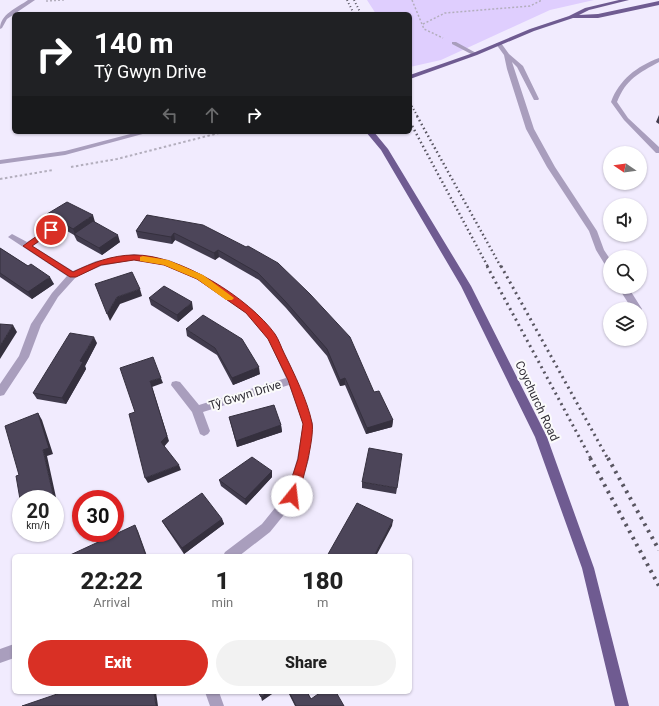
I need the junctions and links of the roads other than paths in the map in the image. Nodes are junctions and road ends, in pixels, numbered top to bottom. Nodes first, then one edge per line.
1 (32, 0) edge
2 (626, 0) edge
3 (659, 3) edge
4 (14, 12) edge
5 (12, 13) edge
6 (571, 17) junction
7 (0, 27) edge
8 (454, 43) road end
9 (499, 44) junction
10 (475, 54) junction
11 (507, 55) junction
12 (659, 60) edge
13 (412, 76) edge
14 (536, 99) dead end
15 (138, 134) edge
16 (372, 134) edge
17 (659, 151) edge
18 (0, 162) edge
19 (51, 230) dead end
20 (12, 237) dead end
21 (27, 246) junction
22 (603, 255) edge
23 (73, 276) junction
24 (292, 380) junction
25 (176, 385) dead end
26 (0, 392) edge
27 (197, 410) junction
28 (204, 431) dead end
29 (232, 554) edge
30 (12, 652) edge
31 (0, 656) edge
32 (213, 694) edge
33 (218, 706) edge
34 (622, 706) edge

1 - 4 street
2 - 6 main road
3 - 6 main road
5 - 7 street
6 - 9 main road
8 - 10 street
9 - 10 main road
9 - 11 street
10 - 13 main road
11 - 14 street
11 - 22 street
12 - 17 street
15 - 18 street
16 - 34 main road, Coychurch Road
19 - 21 street
20 - 21 street
21 - 23 street
23 - 24 street, Tŷ Gwyn Drive
23 - 26 street, Tŷ Gwyn Drive
24 - 27 street, Tŷ Gwyn Drive
24 - 29 street, Tŷ Gwyn Drive
25 - 27 street, Tŷ Gwyn Drive
27 - 28 street, Tŷ Gwyn Drive
30 - 31 street
32 - 33 street

